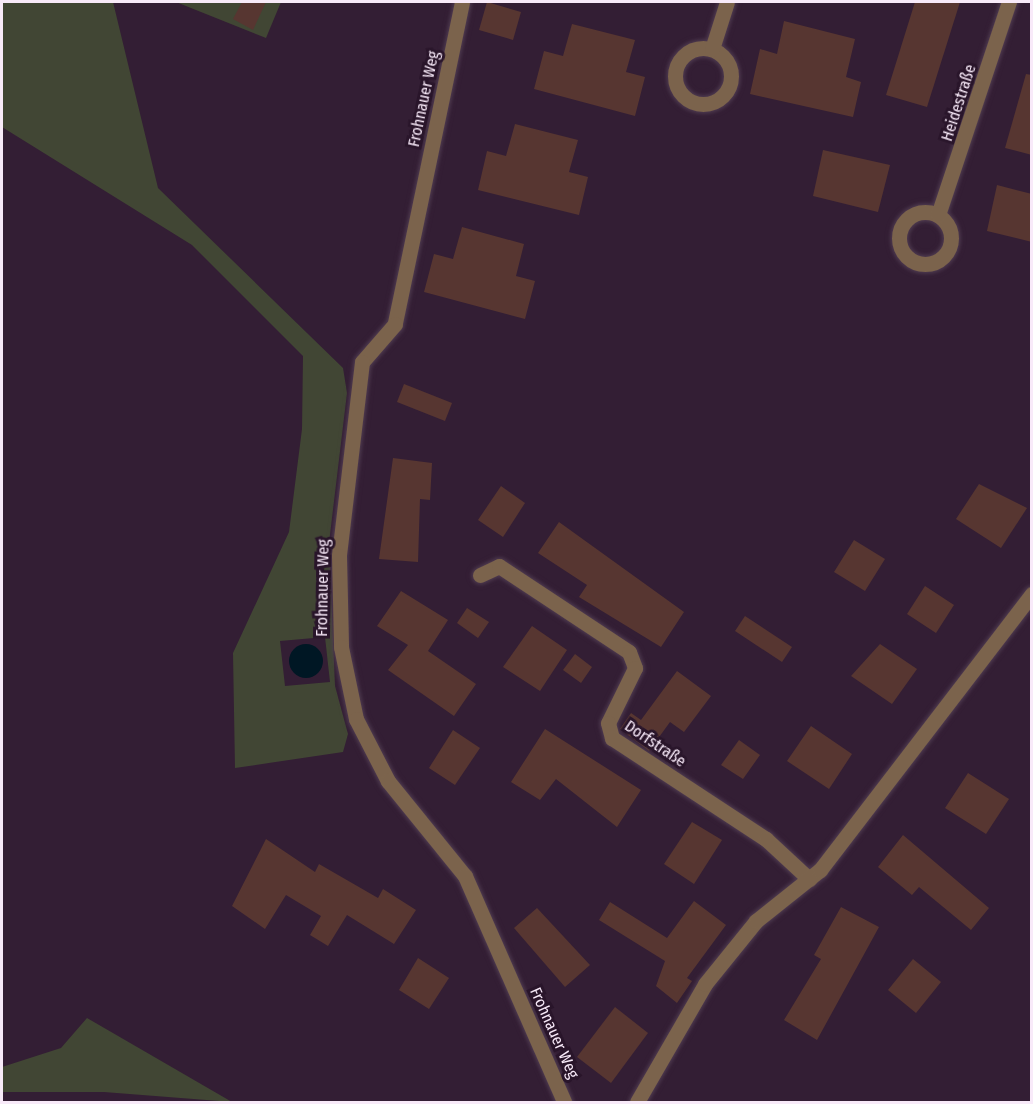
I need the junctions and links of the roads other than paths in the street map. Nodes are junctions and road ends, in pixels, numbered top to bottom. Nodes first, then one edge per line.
1 (462, 2) edge
2 (728, 2) edge
3 (1009, 2) edge
4 (712, 50) dead end
5 (938, 215) dead end
6 (480, 575) dead end
7 (1032, 594) edge
8 (808, 879) junction
9 (564, 1102) edge
10 (637, 1102) edge

1 - 9 street, Frohnauer Weg
2 - 4 street
3 - 5 street, Heidestraße
6 - 8 street, Dorfstraße
7 - 8 street
8 - 10 street

